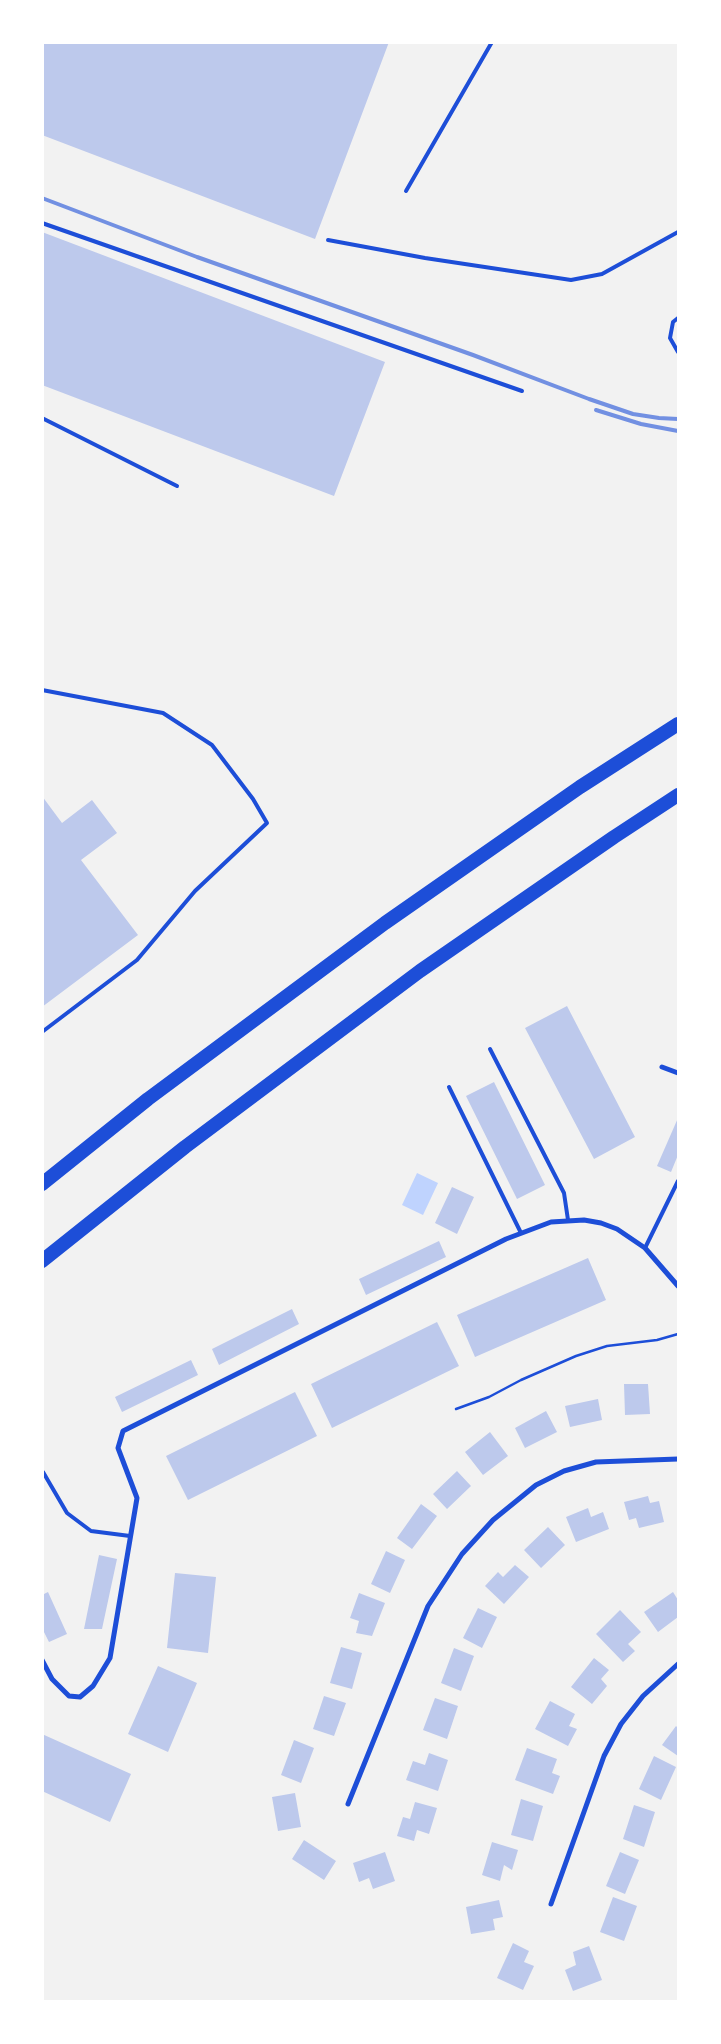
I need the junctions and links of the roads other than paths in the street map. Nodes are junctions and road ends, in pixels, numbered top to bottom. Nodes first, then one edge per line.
1 (492, 42) edge
2 (406, 191) dead end
3 (42, 223) edge
4 (678, 232) edge
5 (328, 240) dead end
6 (678, 318) edge
7 (678, 352) edge
8 (522, 391) dead end
9 (42, 418) edge
10 (177, 486) dead end
11 (42, 690) edge
12 (678, 724) edge
13 (678, 795) edge
14 (42, 1032) edge
15 (490, 1049) dead end
16 (662, 1067) dead end
17 (678, 1073) edge
18 (449, 1087) dead end
19 (678, 1181) edge
20 (42, 1184) edge
21 (568, 1220) junction
22 (521, 1233) junction
23 (646, 1248) junction
24 (42, 1261) edge
25 (678, 1286) edge
26 (678, 1459) edge
27 (43, 1472) edge
28 (130, 1536) junction
29 (42, 1660) edge
30 (678, 1664) edge
31 (348, 1804) dead end
32 (551, 1904) dead end

1 - 2 lane
3 - 8 lane
4 - 5 lane
6 - 7 lane
9 - 10 lane
11 - 14 lane
12 - 20 highway
13 - 24 highway
15 - 21 lane
16 - 17 street
18 - 22 lane
19 - 23 lane
21 - 22 street
21 - 23 street
22 - 28 street
23 - 25 street
26 - 31 street
27 - 28 lane
28 - 29 street
30 - 32 street

